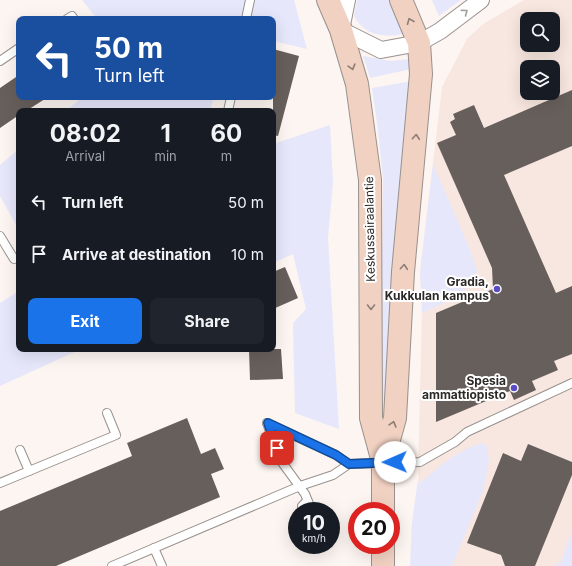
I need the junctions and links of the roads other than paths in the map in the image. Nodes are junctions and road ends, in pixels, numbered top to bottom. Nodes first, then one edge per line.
1 (250, 0) edge
2 (328, 0) edge
3 (347, 0) edge
4 (402, 0) edge
5 (481, 0) edge
6 (247, 16) edge
7 (341, 30) junction
8 (419, 43) junction
9 (16, 50) edge
10 (0, 61) edge
11 (0, 236) edge
12 (14, 259) dead end
13 (572, 383) edge
14 (107, 413) dead end
15 (20, 450) dead end
16 (383, 462) junction
17 (349, 464) junction
18 (29, 471) junction
19 (0, 483) edge
20 (300, 486) junction
21 (307, 501) edge
22 (383, 502) edge
23 (154, 548) junction
24 (383, 554) edge
25 (112, 566) edge
26 (162, 566) edge
27 (384, 566) edge

1 - 6 lane
2 - 7 main road, Keskussairaalantie
3 - 7 street
8 -> 4 main road, Keskussairaalantie
8 -> 5 street
7 - 8 street
7 -> 16 main road, Keskussairaalantie
16 -> 8 main road, Keskussairaalantie
9 - 10 lane
11 - 12 lane
13 - 16 lane
14 - 18 lane
15 - 18 lane
16 - 17 lane
16 - 22 main road, Keskussairaalantie
17 - 20 lane
17 - 20 lane
18 - 19 lane
20 - 21 lane
20 - 23 lane
23 - 25 lane
23 - 26 lane
24 - 27 main road

